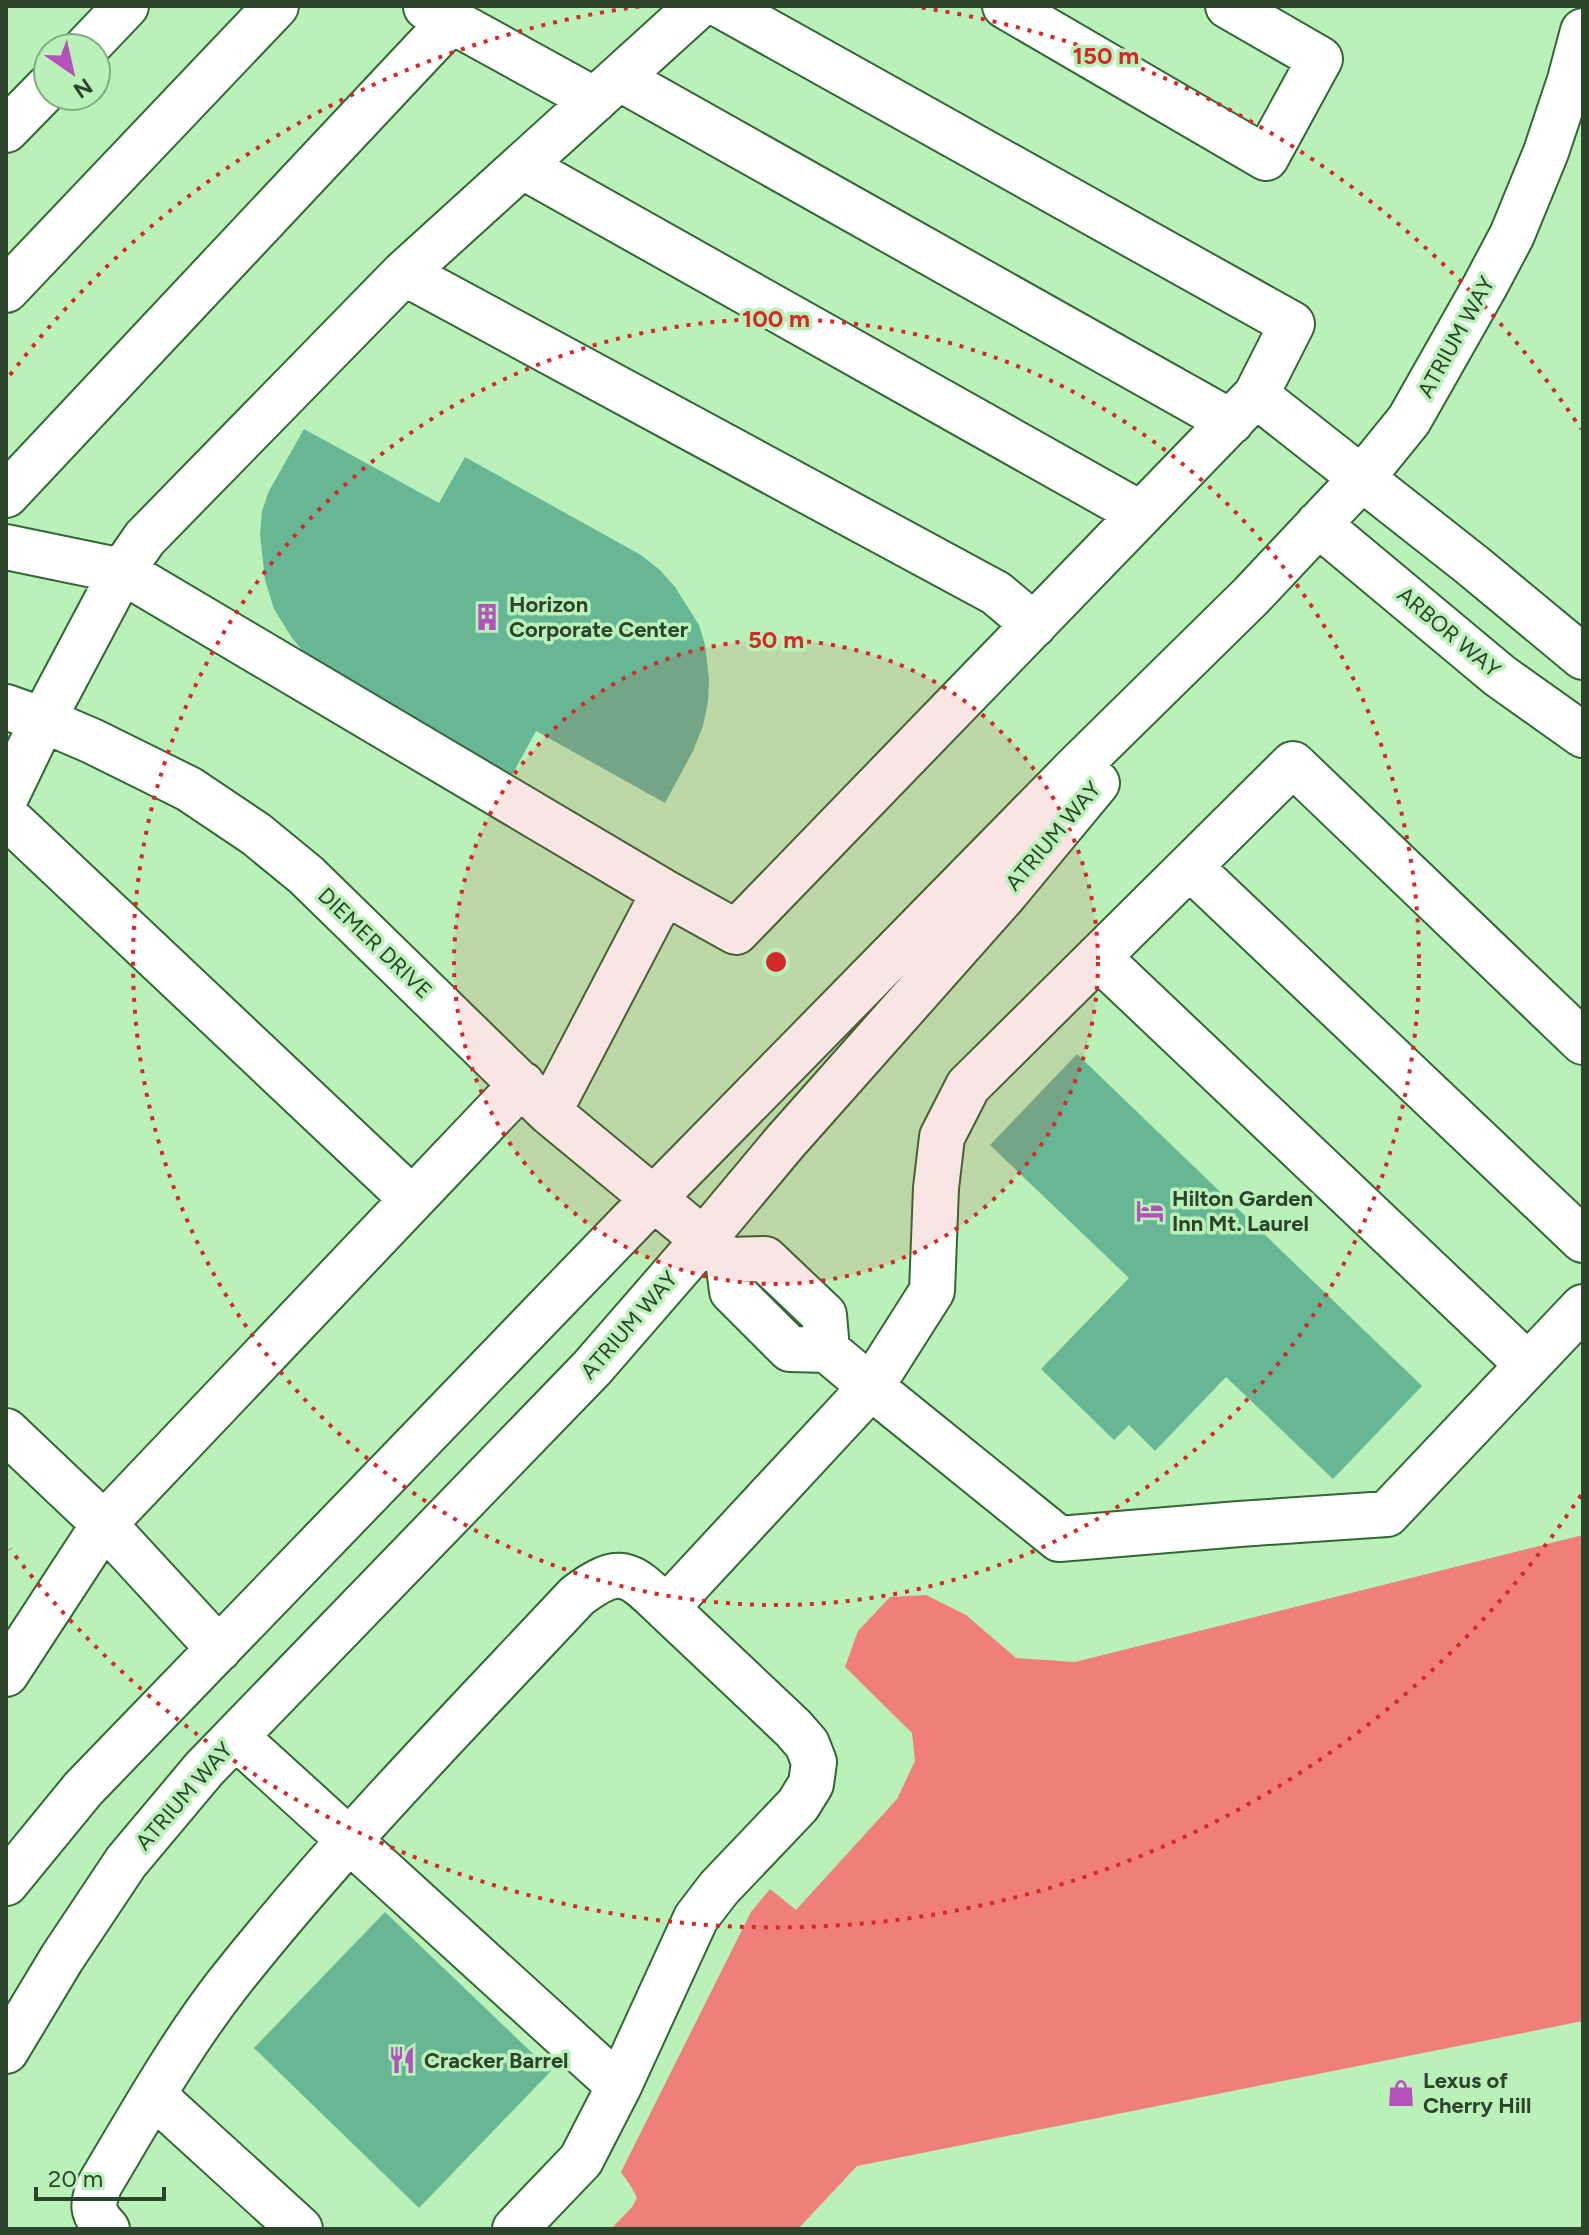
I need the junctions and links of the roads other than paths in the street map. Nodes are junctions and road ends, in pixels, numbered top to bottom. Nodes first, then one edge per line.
1 (126, 6) edge
2 (276, 6) edge
3 (698, 6) edge
4 (722, 6) edge
5 (1005, 6) edge
6 (1228, 6) edge
7 (437, 13) edge
8 (1583, 31) edge
9 (101, 32) edge
10 (607, 89) junction
11 (32, 103) edge
12 (6, 130) edge
13 (522, 166) junction
14 (404, 273) junction
15 (6, 290) edge
16 (1244, 408) junction
17 (1362, 478) junction
18 (6, 495) edge
19 (1141, 514) junction
20 (1318, 524) junction
21 (6, 547) edge
22 (122, 571) junction
23 (1251, 596) junction
24 (1034, 625) junction
25 (1583, 657) edge
26 (24, 714) edge
27 (1583, 735) edge
28 (6, 797) edge
29 (6, 816) edge
30 (1190, 867) junction
31 (664, 892) junction
32 (1098, 957) junction
33 (1583, 1042) edge
34 (536, 1098) junction
35 (655, 1197) junction
36 (412, 1199) junction
37 (1583, 1240) edge
38 (716, 1250) junction
39 (1583, 1307) edge
40 (1528, 1365) junction
41 (871, 1387) junction
42 (6, 1431) edge
43 (104, 1524) junction
44 (666, 1608) junction
45 (219, 1649) junction
46 (6, 1674) edge
47 (236, 1737) junction
48 (350, 1840) junction
49 (6, 1883) edge
50 (6, 2051) edge
51 (619, 2086) junction
52 (153, 2095) junction
53 (107, 2229) edge
54 (300, 2229) edge
55 (515, 2229) edge

1 - 9 street
2 - 15 street
3 - 10 street
4 - 16 street
5 - 6 street
7 - 10 street
7 - 18 street
8 - 17 street, ATRIUM WAY
10 - 13 street
10 - 16 street
11 - 12 street
13 - 14 street
13 - 19 street
14 - 22 street
14 - 24 street
16 - 17 street
16 - 19 street
17 - 20 street, ATRIUM WAY
17 - 25 street
19 - 24 street
20 - 23 street, ATRIUM WAY
20 - 27 street, ARBOR WAY
21 - 22 street
22 - 26 street
22 - 31 street
23 - 35 street, ATRIUM WAY
23 - 38 street, ATRIUM WAY
24 - 31 street
26 - 28 street
26 - 34 street, DIEMER DRIVE
29 - 36 street
30 - 32 street
30 - 33 street
30 - 37 street
31 - 34 street
32 - 40 street
32 - 41 street
34 - 35 street, DIEMER DRIVE
34 - 36 street
35 - 38 street, DIEMER DRIVE
35 - 45 street, ATRIUM WAY
36 - 43 street
38 - 41 street
38 - 47 street, ATRIUM WAY
39 - 40 street
40 - 41 street
41 - 44 street
42 - 43 street
43 - 45 street
43 - 46 street
44 - 48 street
44 - 51 street
45 - 49 street, ATRIUM WAY
47 - 48 street
47 - 50 street, ATRIUM WAY
48 - 51 street
48 - 52 street
51 - 55 street
52 - 53 street
52 - 54 street

